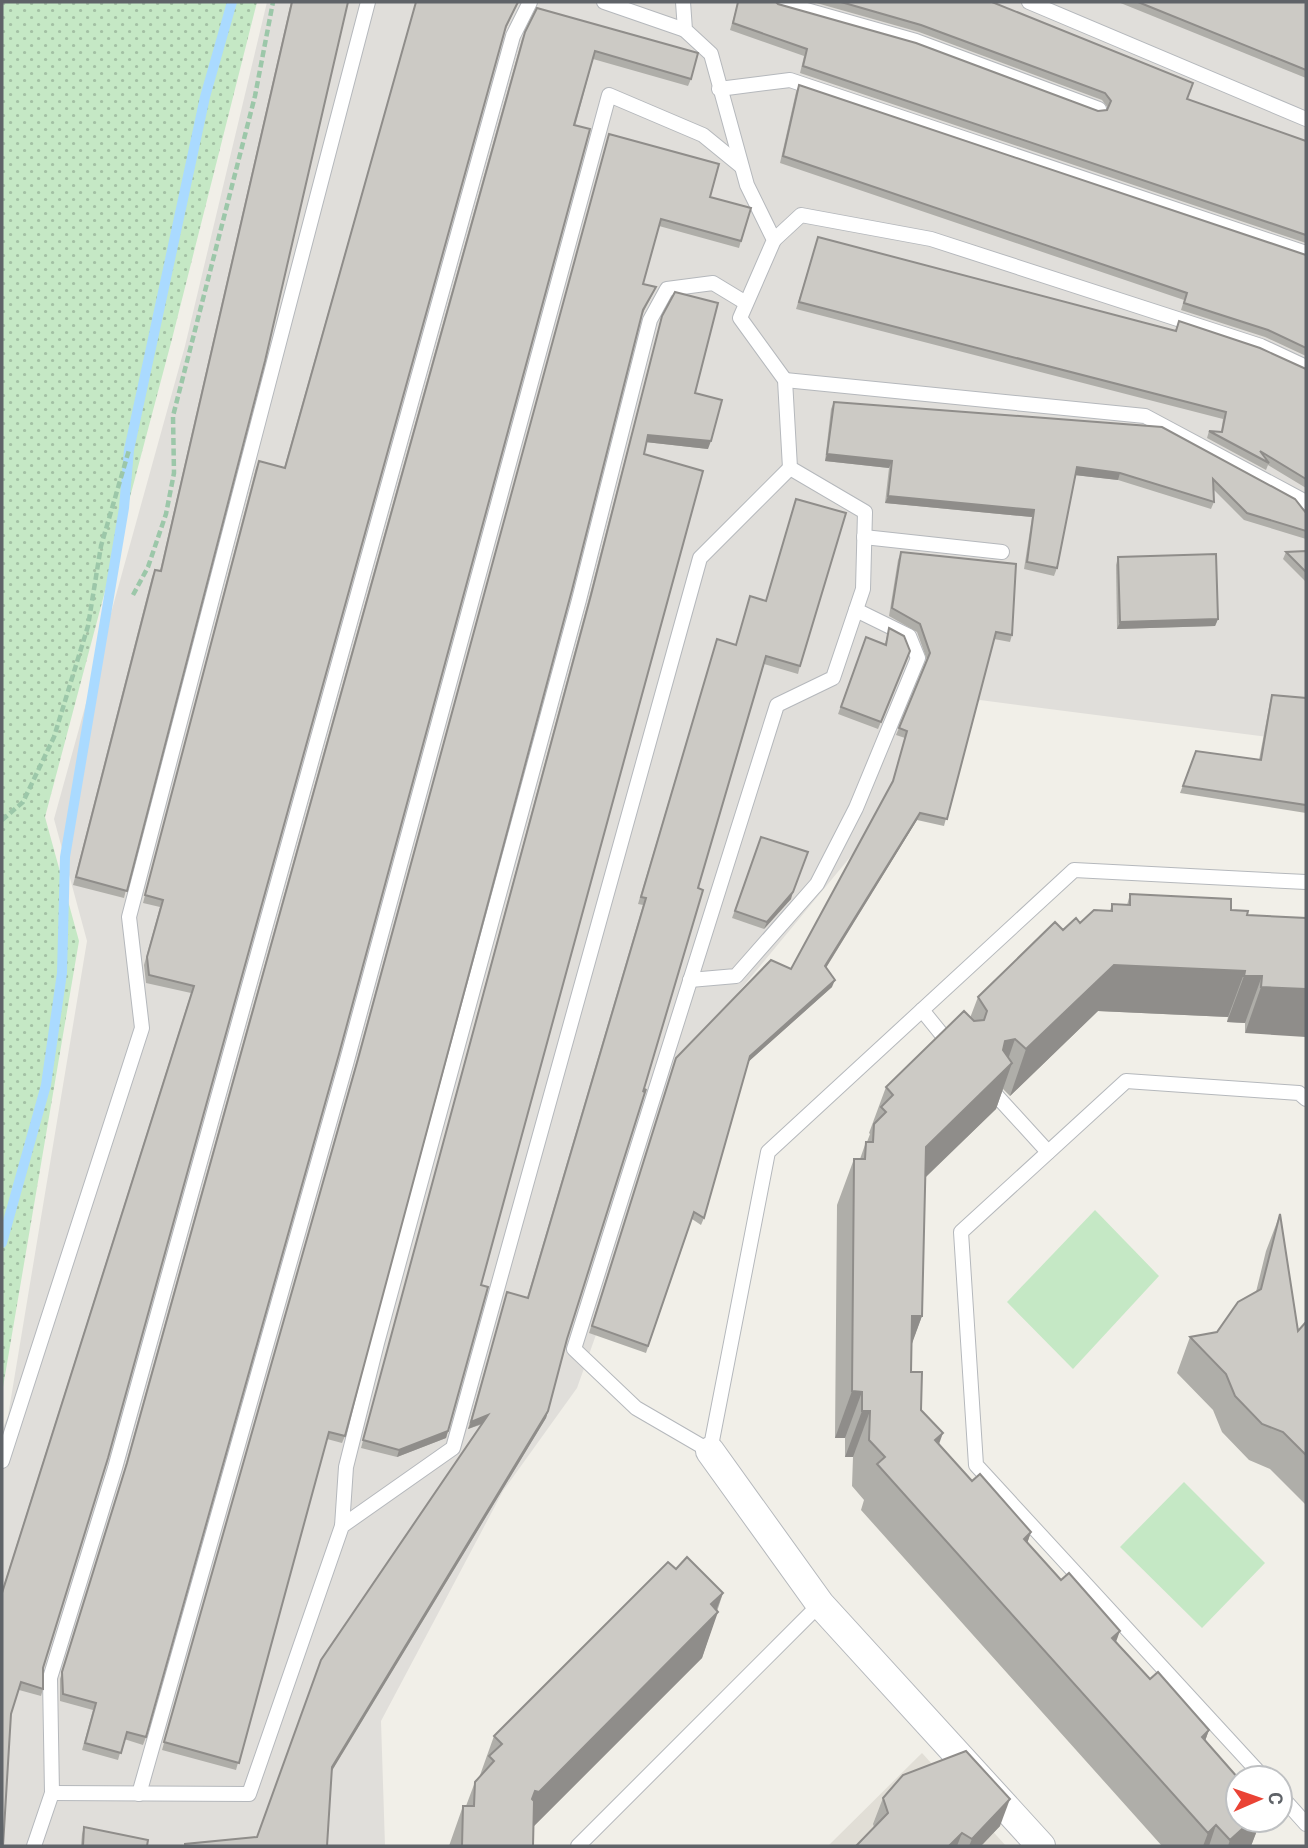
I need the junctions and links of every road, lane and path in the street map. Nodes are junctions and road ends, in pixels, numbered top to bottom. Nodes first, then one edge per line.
1 (273, 2) edge
2 (368, 2) edge
3 (530, 2) edge
4 (604, 2) edge
5 (683, 2) edge
6 (778, 2) edge
7 (1029, 2) edge
8 (685, 30) junction
9 (719, 89) junction
10 (1098, 109) edge
11 (1306, 119) edge
12 (742, 167) junction
13 (775, 240) junction
14 (1306, 253) edge
15 (747, 303) junction
16 (1306, 367) edge
17 (785, 380) junction
18 (129, 450) dead end
19 (790, 468) junction
20 (1306, 502) edge
21 (864, 537) junction
22 (1002, 552) dead end
23 (133, 595) dead end
24 (856, 610) junction
25 (2, 820) edge
26 (1306, 882) edge
27 (690, 980) junction
28 (922, 1010) junction
29 (961, 1059) edge
30 (995, 1094) edge
31 (1306, 1099) edge
32 (1048, 1152) junction
33 (710, 1451) junction
34 (2, 1461) edge
35 (342, 1526) junction
36 (820, 1604) junction
37 (1251, 1764) edge
38 (52, 1793) junction
39 (139, 1794) junction
40 (1294, 1811) edge
41 (1306, 1824) edge
42 (33, 1846) edge
43 (578, 1846) edge
44 (1041, 1846) edge

1 - 23 path
2 - 34 lane
3 - 38 lane
4 - 8 lane
5 - 8 lane
6 - 10 lane
7 - 11 lane
8 - 9 lane
9 - 12 lane
9 - 14 lane
12 - 13 lane
12 - 39 lane
13 - 15 lane
13 - 16 lane
15 - 17 lane
15 - 35 lane
17 - 19 lane
17 - 20 lane
18 - 25 path
19 - 21 lane
19 - 35 lane
21 - 22 lane
21 - 24 lane
24 - 27 lane
24 - 27 lane
26 - 28 lane
27 - 33 lane
28 - 29 lane
28 - 33 lane
30 - 32 lane
31 - 32 lane
32 - 37 lane
33 - 36 street
35 - 39 lane
36 - 43 lane
36 - 44 street
38 - 39 lane
38 - 42 lane
40 - 41 lane

